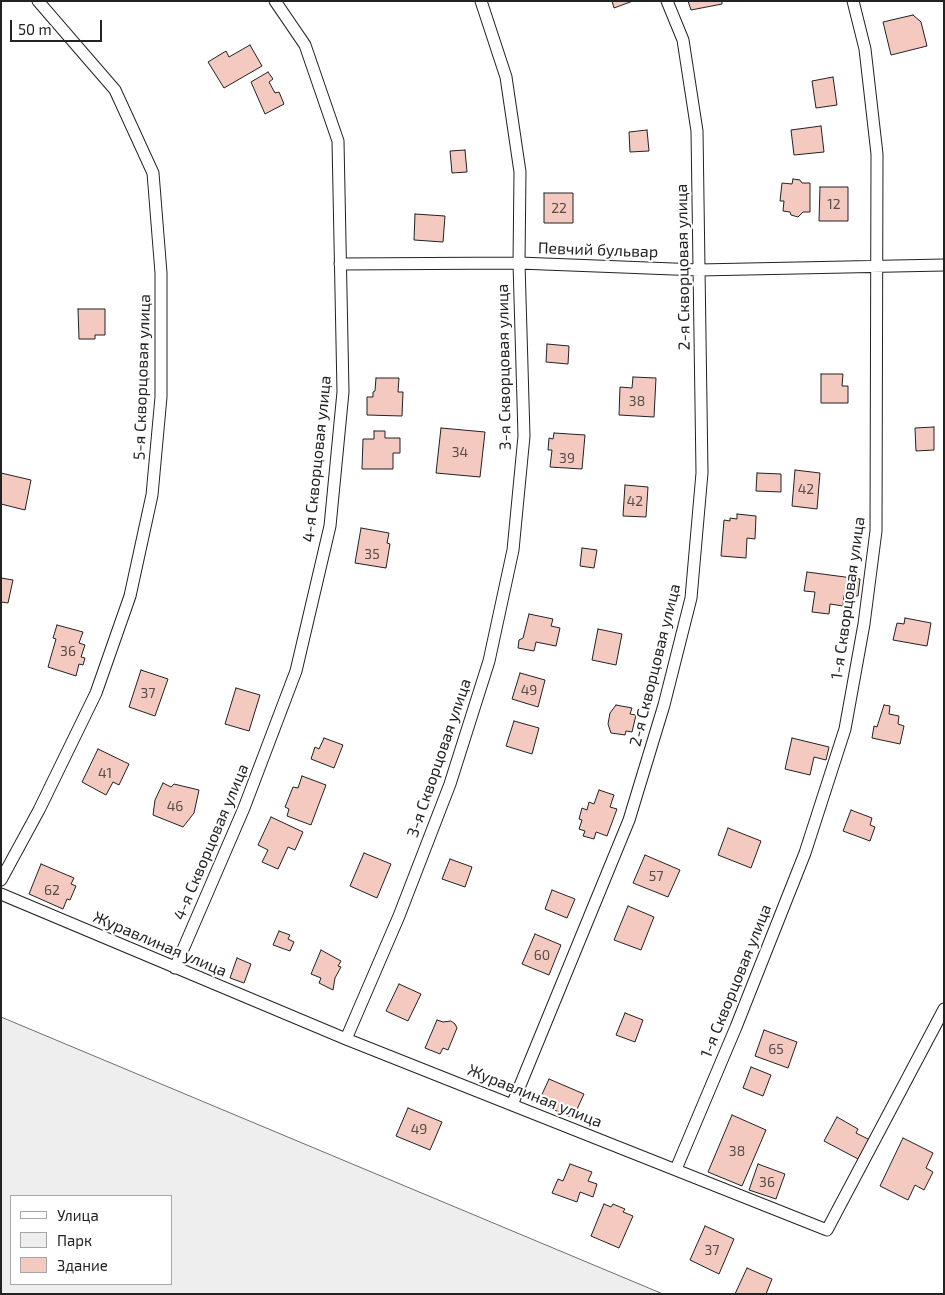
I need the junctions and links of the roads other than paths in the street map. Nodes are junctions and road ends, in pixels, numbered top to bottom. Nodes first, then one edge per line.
1 (38, 1) edge
2 (275, 1) edge
3 (481, 1) edge
4 (667, 1) edge
5 (852, 1) edge
6 (519, 263) junction
7 (340, 264) junction
8 (944, 265) edge
9 (876, 266) junction
10 (698, 270) junction
11 (1, 880) edge
12 (1, 894) edge
13 (175, 968) junction
14 (944, 1009) edge
15 (346, 1039) junction
16 (512, 1105) junction
17 (676, 1169) junction

1 - 11 street, 5-я Скворцовая улица
2 - 7 street, 4-я Скворцовая улица
3 - 6 street, 3-я Скворцовая улица
4 - 10 street, 2-я Скворцовая улица
5 - 9 street, 1-я Скворцовая улица
6 - 7 street, Певчий бульвар
6 - 10 street, Певчий бульвар
6 - 15 street, 3-я Скворцовая улица
7 - 13 street, 4-я Скворцовая улица
8 - 9 street, Певчий бульвар
9 - 10 street, Певчий бульвар
9 - 17 street, 1-я Скворцовая улица
10 - 16 street, 2-я Скворцовая улица
12 - 13 street, Журавлиная улица
13 - 15 street, Журавлиная улица
14 - 17 street, Журавлиная улица
15 - 16 street, Журавлиная улица
16 - 17 street, Журавлиная улица

